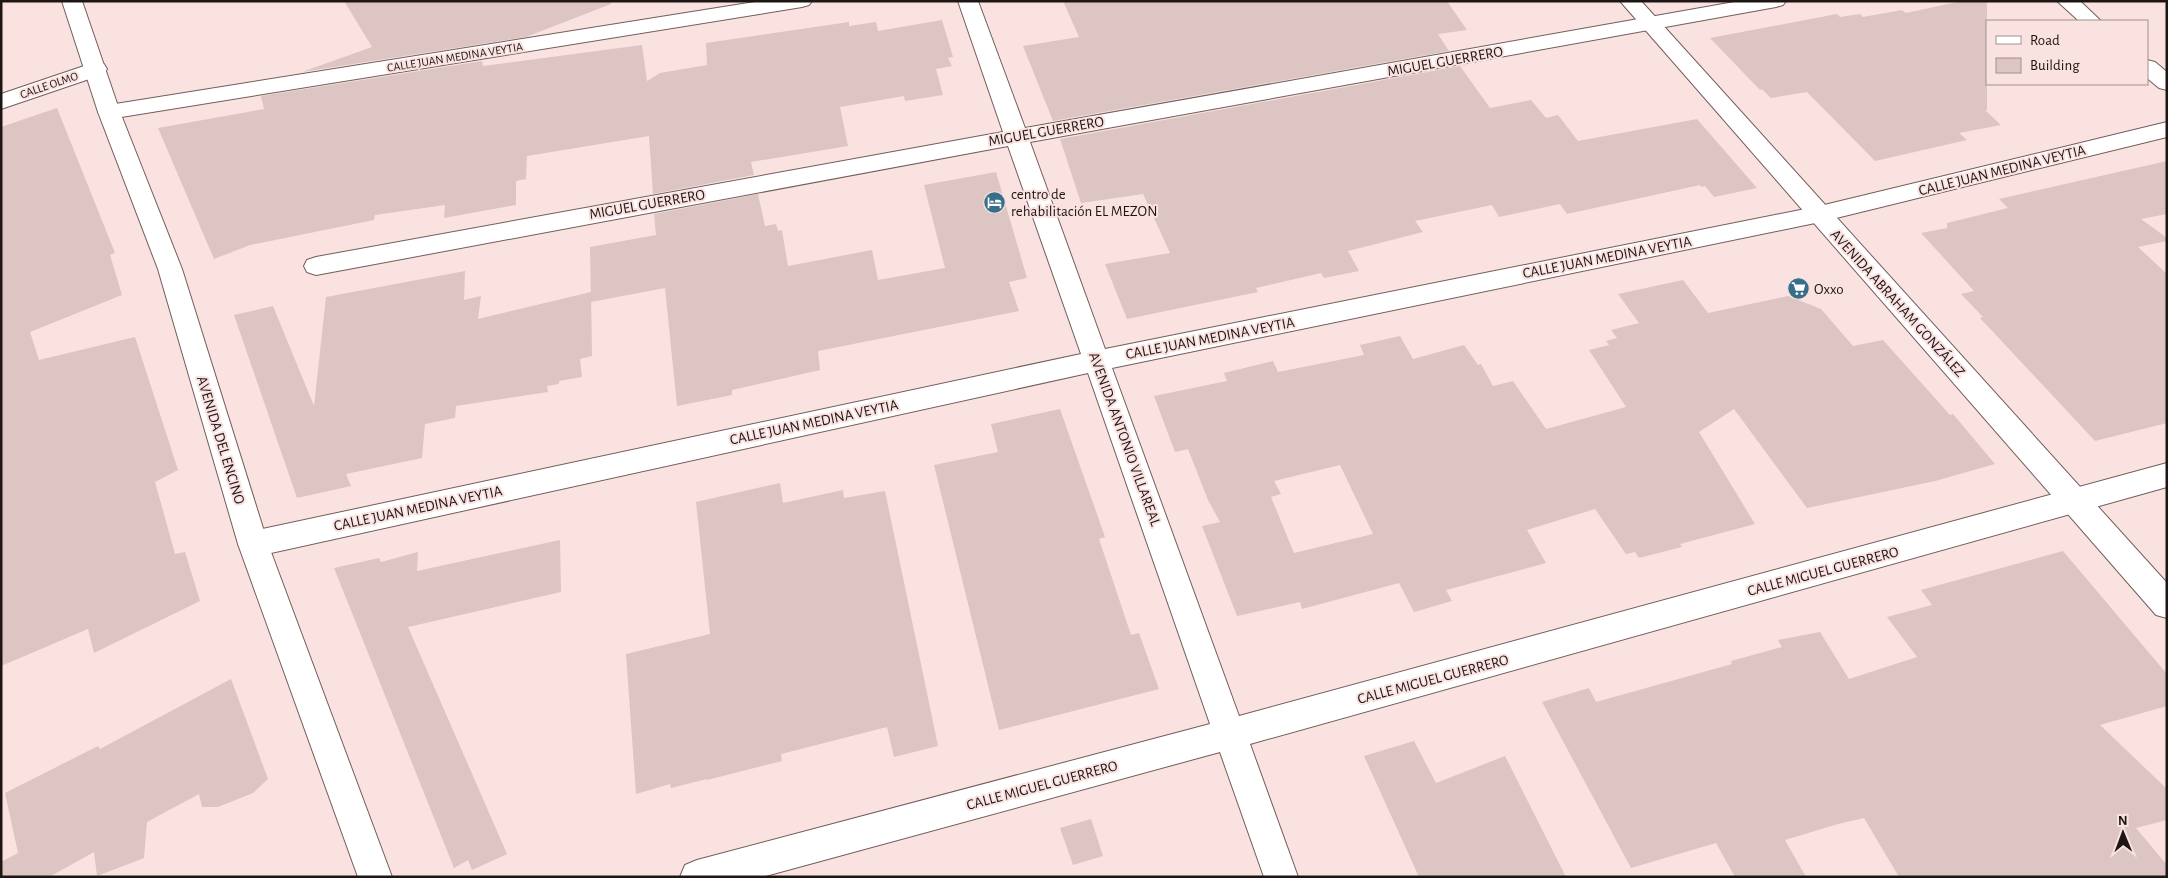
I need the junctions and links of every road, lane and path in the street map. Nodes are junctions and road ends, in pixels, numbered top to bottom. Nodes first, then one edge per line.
1 (72, 1) edge
2 (802, 1) edge
3 (968, 1) edge
4 (1630, 1) edge
5 (1776, 1) edge
6 (2066, 1) edge
7 (2090, 20) edge
8 (1651, 25) junction
9 (2148, 68) edge
10 (96, 69) junction
11 (2167, 83) edge
12 (1, 102) edge
13 (109, 112) junction
14 (2167, 130) edge
15 (1016, 136) junction
16 (1820, 214) junction
17 (316, 266) dead end
18 (1097, 361) junction
19 (2167, 475) edge
20 (2075, 502) junction
21 (253, 544) junction
22 (2167, 605) edge
23 (1230, 734) junction
24 (375, 877) edge
25 (697, 877) edge
26 (1281, 877) edge

1 - 10 street, AVENIDA DEL ENCINO
2 - 13 street, CALLE JUAN MEDINA VEYTIA
3 - 15 street, AVENIDA ANTONIO VILLAREAL
4 - 8 street, AVENIDA ABRAHAM GONZÁLEZ
5 - 8 street, MIGUEL GUERRERO
6 - 7 street
8 - 15 street, MIGUEL GUERRERO
8 - 16 street, AVENIDA ABRAHAM GONZÁLEZ
9 - 11 street
10 - 12 street, CALLE OLMO
10 - 13 street, AVENIDA DEL ENCINO
13 - 21 street, AVENIDA DEL ENCINO
14 - 16 street, CALLE JUAN MEDINA VEYTIA
15 - 17 street, MIGUEL GUERRERO
15 - 18 street, AVENIDA ANTONIO VILLAREAL
16 - 18 street, CALLE JUAN MEDINA VEYTIA
16 - 20 street, AVENIDA ABRAHAM GONZÁLEZ
18 - 21 street, CALLE JUAN MEDINA VEYTIA
18 - 23 street, AVENIDA ANTONIO VILLAREAL
19 - 20 street, CALLE MIGUEL GUERRERO
20 - 22 street, AVENIDA ABRAHAM GONZÁLEZ
20 - 23 street, CALLE MIGUEL GUERRERO
21 - 24 street, AVENIDA DEL ENCINO
23 - 25 street, CALLE MIGUEL GUERRERO
23 - 26 street, AVENIDA ANTONIO VILLAREAL

